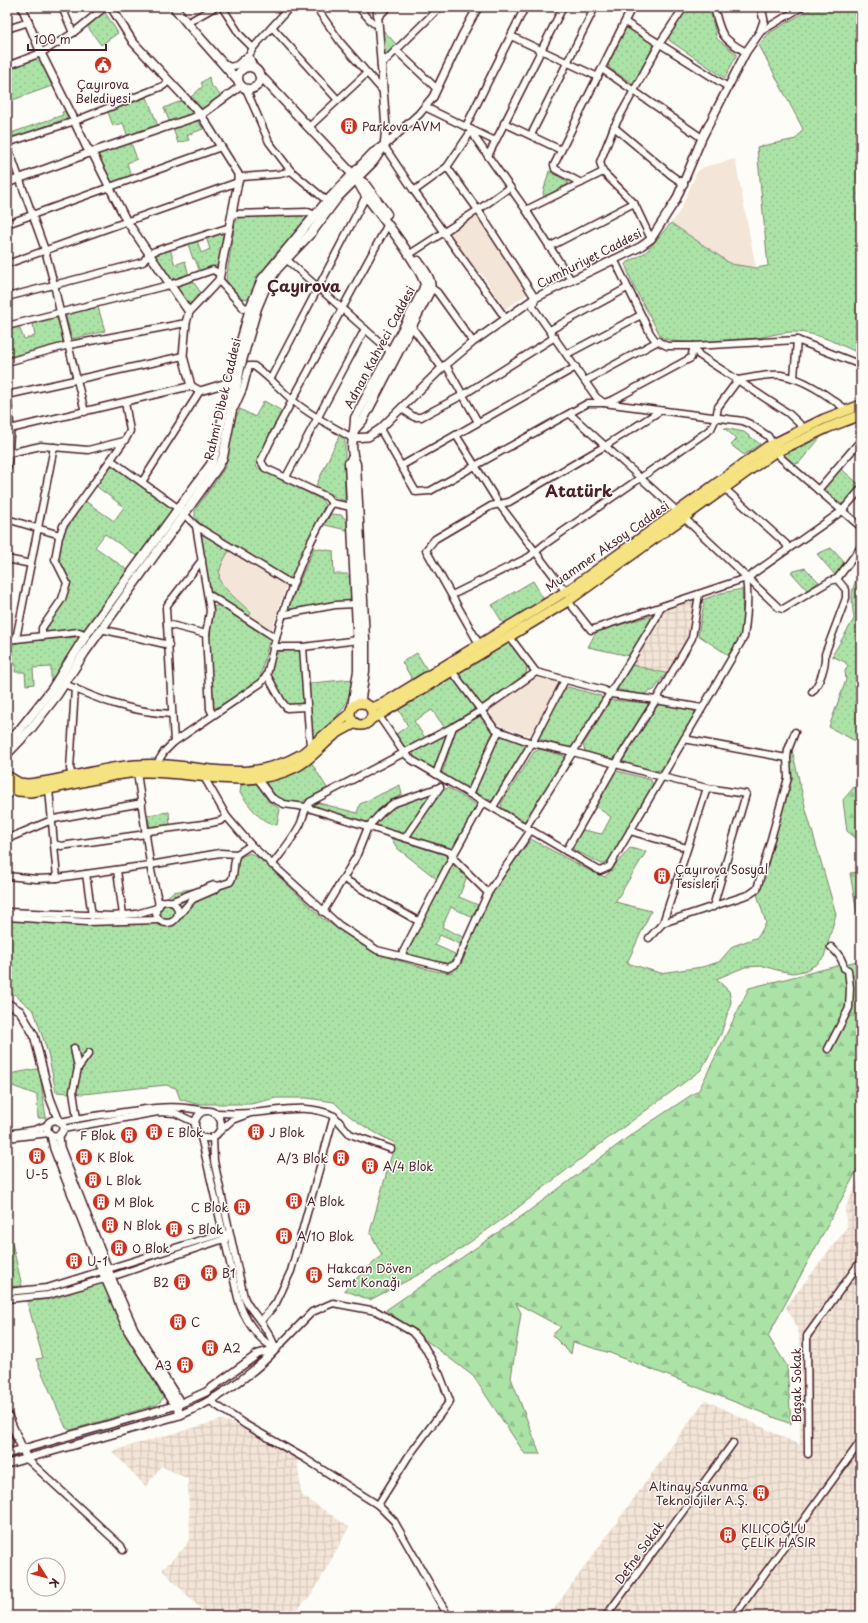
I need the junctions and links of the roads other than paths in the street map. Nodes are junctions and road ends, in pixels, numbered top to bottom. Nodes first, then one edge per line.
1 (22, 7) edge
2 (62, 7) edge
3 (105, 7) edge
4 (111, 7) edge
5 (174, 7) edge
6 (215, 7) edge
7 (222, 7) edge
8 (290, 7) edge
9 (316, 7) edge
10 (358, 7) edge
11 (377, 7) edge
12 (388, 7) edge
13 (440, 7) edge
14 (478, 7) edge
15 (524, 7) edge
16 (563, 7) edge
17 (595, 7) edge
18 (632, 7) edge
19 (684, 7) edge
20 (714, 7) edge
21 (761, 7) edge
22 (802, 7) edge
23 (377, 21) junction
24 (29, 22) junction
25 (625, 22) junction
26 (187, 23) junction
27 (272, 27) junction
28 (7, 29) edge
29 (760, 32) junction
30 (73, 33) junction
31 (511, 36) junction
32 (660, 43) junction
33 (396, 50) junction
34 (541, 50) junction
35 (251, 52) junction
36 (746, 52) junction
37 (41, 53) junction
38 (567, 62) junction
39 (222, 63) junction
40 (381, 65) junction
41 (7, 66) edge
42 (602, 69) junction
43 (240, 71) junction
44 (257, 71) junction
45 (367, 73) junction
46 (598, 77) junction
47 (169, 81) junction
48 (258, 84) junction
49 (241, 85) junction
50 (271, 86) junction
51 (728, 87) junction
52 (437, 89) junction
53 (383, 91) junction
54 (635, 91) junction
55 (338, 100) junction
56 (426, 106) junction
57 (201, 115) junction
58 (75, 121) junction
59 (504, 123) junction
60 (309, 127) junction
61 (614, 127) junction
62 (469, 128) junction
63 (531, 135) junction
64 (702, 138) junction
65 (495, 141) junction
66 (7, 143) edge
67 (384, 146) junction
68 (221, 147) junction
69 (561, 150) junction
70 (92, 152) junction
71 (488, 156) junction
72 (447, 167) junction
73 (291, 171) junction
74 (604, 172) junction
75 (355, 176) junction
76 (20, 179) junction
77 (238, 182) junction
78 (581, 183) junction
79 (7, 184) edge
80 (684, 184) junction
81 (109, 187) junction
82 (510, 187) junction
83 (414, 191) junction
84 (366, 196) junction
85 (327, 201) junction
86 (634, 203) junction
87 (478, 210) junction
88 (526, 210) junction
89 (232, 214) junction
90 (315, 215) junction
91 (33, 216) junction
92 (126, 220) junction
93 (7, 224) edge
94 (388, 224) junction
95 (230, 227) junction
96 (444, 233) junction
97 (651, 239) junction
98 (549, 247) junction
99 (45, 250) junction
100 (413, 252) junction
101 (148, 254) junction
102 (286, 259) junction
103 (614, 259) junction
104 (7, 264) edge
105 (220, 277) junction
106 (571, 280) junction
107 (54, 284) junction
108 (169, 285) junction
109 (318, 287) junction
110 (431, 288) junction
111 (627, 288) junction
112 (7, 297) edge
113 (535, 298) junction
114 (250, 308) junction
115 (342, 309) junction
116 (60, 312) junction
117 (190, 312) junction
118 (641, 315) junction
119 (506, 319) junction
120 (186, 323) junction
121 (7, 326) edge
122 (412, 327) junction
123 (365, 329) junction
124 (550, 330) junction
125 (555, 338) junction
126 (796, 340) junction
127 (658, 341) junction
128 (473, 342) junction
129 (69, 346) junction
130 (694, 346) junction
131 (391, 352) junction
132 (567, 354) junction
133 (183, 356) junction
134 (7, 362) edge
135 (861, 365) edge
136 (444, 366) junction
137 (576, 367) junction
138 (271, 378) junction
139 (794, 378) junction
140 (78, 380) junction
141 (738, 380) junction
142 (585, 381) junction
143 (230, 382) junction
144 (191, 386) junction
145 (200, 391) junction
146 (7, 394) edge
147 (463, 395) junction
148 (292, 400) junction
149 (125, 402) junction
150 (604, 403) junction
151 (861, 405) edge
152 (8, 408) edge
153 (401, 408) junction
154 (847, 410) junction
155 (660, 411) junction
156 (85, 412) junction
157 (570, 414) junction
158 (861, 415) edge
159 (318, 418) junction
160 (716, 418) junction
161 (229, 422) junction
162 (478, 422) junction
163 (804, 428) junction
164 (10, 429) junction
165 (355, 429) junction
166 (380, 429) junction
167 (456, 435) junction
168 (352, 438) junction
169 (861, 440) edge
170 (124, 442) junction
171 (605, 446) junction
172 (54, 447) junction
173 (774, 447) junction
174 (8, 450) edge
175 (352, 457) junction
176 (111, 460) junction
177 (401, 466) junction
178 (474, 466) junction
179 (7, 467) edge
180 (286, 477) junction
181 (640, 478) junction
182 (142, 482) junction
183 (724, 488) junction
184 (861, 489) edge
185 (818, 490) junction
186 (332, 504) junction
187 (499, 504) junction
188 (351, 507) junction
189 (182, 511) junction
190 (842, 511) junction
191 (680, 515) junction
192 (7, 519) edge
193 (196, 526) junction
194 (861, 527) edge
195 (38, 528) junction
196 (60, 535) junction
197 (861, 547) edge
198 (788, 549) junction
199 (536, 552) junction
200 (7, 559) edge
201 (202, 560) junction
202 (31, 564) junction
203 (747, 579) junction
204 (837, 579) junction
205 (292, 583) junction
206 (208, 594) junction
207 (699, 594) junction
208 (452, 595) junction
209 (567, 596) junction
210 (356, 604) junction
211 (660, 608) junction
212 (282, 613) junction
213 (167, 624) junction
214 (101, 629) junction
215 (206, 634) junction
216 (86, 635) junction
217 (42, 636) junction
218 (510, 636) junction
219 (276, 638) junction
220 (16, 639) junction
221 (7, 640) edge
222 (358, 640) junction
223 (479, 644) junction
224 (168, 645) junction
225 (273, 647) junction
226 (303, 647) junction
227 (452, 671) junction
228 (536, 672) junction
229 (266, 675) junction
230 (565, 680) junction
231 (65, 684) junction
232 (75, 688) junction
233 (812, 692) dead end
234 (611, 694) junction
235 (656, 700) junction
236 (366, 704) junction
237 (306, 707) junction
238 (702, 708) junction
239 (350, 710) junction
240 (482, 710) junction
241 (172, 714) junction
242 (380, 714) junction
243 (213, 715) junction
244 (371, 719) junction
245 (355, 723) junction
246 (453, 727) junction
247 (499, 732) junction
248 (795, 732) dead end
249 (684, 739) junction
250 (174, 742) junction
251 (7, 743) edge
252 (532, 743) junction
253 (310, 747) junction
254 (574, 752) junction
255 (7, 754) edge
256 (404, 754) junction
257 (786, 758) junction
258 (156, 765) junction
259 (615, 765) junction
260 (137, 772) junction
261 (436, 774) junction
262 (7, 776) edge
263 (73, 777) junction
264 (204, 777) junction
265 (662, 777) junction
266 (257, 778) junction
267 (447, 780) junction
268 (10, 787) edge
269 (440, 787) junction
270 (707, 788) junction
271 (49, 789) junction
272 (470, 794) junction
273 (7, 796) edge
274 (484, 802) junction
275 (142, 803) junction
276 (305, 807) junction
277 (493, 807) junction
278 (227, 817) junction
279 (52, 820) junction
280 (368, 827) junction
281 (528, 828) junction
282 (630, 831) junction
283 (146, 834) junction
284 (405, 838) junction
285 (7, 839) edge
286 (54, 844) junction
287 (251, 845) junction
288 (687, 848) junction
289 (566, 851) junction
290 (237, 854) junction
291 (453, 858) junction
292 (150, 865) junction
293 (272, 865) junction
294 (117, 870) junction
295 (86, 874) junction
296 (7, 876) edge
297 (57, 878) junction
298 (344, 878) junction
299 (218, 886) junction
300 (157, 893) junction
301 (488, 893) junction
302 (168, 902) junction
303 (158, 907) junction
304 (713, 907) junction
305 (7, 912) edge
306 (324, 912) junction
307 (123, 915) junction
308 (92, 916) junction
309 (7, 917) edge
310 (177, 917) junction
311 (159, 920) junction
312 (418, 921) junction
313 (663, 923) junction
314 (649, 938) dead end
315 (831, 947) dead end
316 (400, 956) junction
317 (7, 1003) edge
318 (74, 1048) dead end
319 (828, 1049) dead end
320 (90, 1053) dead end
321 (78, 1068) junction
322 (50, 1098) junction
323 (206, 1111) junction
324 (214, 1113) junction
325 (252, 1113) junction
326 (334, 1116) junction
327 (77, 1119) junction
328 (194, 1122) junction
329 (60, 1127) junction
330 (49, 1129) junction
331 (219, 1132) junction
332 (7, 1134) edge
333 (201, 1137) junction
334 (213, 1137) junction
335 (7, 1138) edge
336 (391, 1149) dead end
337 (226, 1235) junction
338 (861, 1261) edge
339 (106, 1274) junction
340 (7, 1292) edge
341 (7, 1299) edge
342 (261, 1321) junction
343 (276, 1349) junction
344 (210, 1401) junction
345 (177, 1405) junction
346 (7, 1414) edge
347 (180, 1415) junction
348 (7, 1437) edge
349 (60, 1439) junction
350 (861, 1441) edge
351 (733, 1443) dead end
352 (63, 1448) junction
353 (23, 1449) junction
354 (7, 1453) edge
355 (808, 1454) dead end
356 (27, 1459) junction
357 (7, 1463) edge
358 (378, 1505) junction
359 (123, 1550) dead end
360 (448, 1616) edge
361 (606, 1616) edge
362 (734, 1616) edge

1 - 24 street
2 - 30 street
3 - 30 street
4 - 47 street
5 - 26 main road
6 - 26 street
7 - 35 street
8 - 27 street
9 - 45 street
10 - 23 street
11 - 23 street
12 - 23 street
13 - 33 street
14 - 52 street, Rahmi Dibek Caddesi
15 - 31 street
16 - 34 street
17 - 38 street
18 - 25 street
19 - 32 street
20 - 36 street
21 - 29 street, Cumhuriyet Caddesi
22 - 29 street
23 - 40 street
24 - 28 street
24 - 37 street
25 - 32 street
25 - 42 street
26 - 39 main road
27 - 35 street
27 - 55 street
29 - 36 street, Cumhuriyet Caddesi
30 - 37 street
31 - 34 street
31 - 62 street
32 - 51 street
32 - 54 street
33 - 40 street
33 - 52 street
34 - 38 street
34 - 59 street
35 - 39 street
35 - 43 street
35 - 44 street
36 - 51 street, Cumhuriyet Caddesi
37 - 41 street
37 - 58 street
38 - 46 street
38 - 63 street
39 - 43 main road
39 - 49 main road
40 - 53 street
42 - 46 street
42 - 54 street
43 - 44 main road
43 - 49 main road
44 - 48 main road
44 - 50 main road, Adnan Kahveci Caddesi
45 - 53 street
45 - 55 street
46 - 69 street
47 - 57 street
47 - 58 street
48 - 49 main road
48 - 50 main road
49 - 57 street
49 - 73 street
50 - 60 main road, Adnan Kahveci Caddesi
51 - 64 street, Cumhuriyet Caddesi
52 - 56 street, Rahmi Dibek Caddesi
53 - 67 street
54 - 61 street
54 - 64 street
55 - 60 street
56 - 62 street
56 - 67 street, Rahmi Dibek Caddesi
57 - 68 street
57 - 70 street
58 - 66 street
58 - 70 street
59 - 63 street
59 - 65 street
60 - 75 main road, Adnan Kahveci Caddesi
61 - 74 street
61 - 80 street
62 - 65 street
62 - 71 street
62 - 72 street
63 - 69 street
64 - 80 street, Cumhuriyet Caddesi
65 - 71 street
66 - 76 street
67 - 75 main road, Rahmi Dibek Caddesi
67 - 83 street
68 - 77 street
68 - 81 street
69 - 78 street
70 - 76 street
70 - 81 street
71 - 82 street
72 - 83 street
72 - 87 street
73 - 77 street
73 - 85 street
74 - 78 street
74 - 86 street
75 - 84 main road, Adnan Kahveci Caddesi
75 - 85 main road, Rahmi Dibek Caddesi
75 - 100 main road
75 - 102 main road, Rahmi Dibek Caddesi
76 - 79 street
76 - 91 street
77 - 89 street
77 - 92 street
78 - 88 street
80 - 97 street, Cumhuriyet Caddesi
81 - 91 street
81 - 92 street
82 - 87 street
82 - 88 street
83 - 96 street
84 - 94 main road, Adnan Kahveci Caddesi
84 - 109 street
85 - 90 main road, Rahmi Dibek Caddesi
86 - 97 street
86 - 98 street
87 - 96 street
87 - 113 street
88 - 98 street
89 - 90 street
89 - 95 street
90 - 114 main road, Rahmi Dibek Caddesi
91 - 93 street
91 - 99 street
92 - 99 street
92 - 101 street
94 - 115 street
94 - 131 main road, Adnan Kahveci Caddesi
95 - 101 street
95 - 105 street
96 - 100 street
96 - 119 street
97 - 103 street, Cumhuriyet Caddesi
98 - 106 street
99 - 104 street
99 - 107 street
100 - 110 main road
101 - 107 street
101 - 108 street
102 - 109 street
102 - 161 main road, Rahmi Dibek Caddesi
103 - 106 street, Cumhuriyet Caddesi
103 - 111 street
105 - 108 street
105 - 114 street
105 - 117 street
106 - 113 street, Cumhuriyet Caddesi
107 - 112 street
107 - 116 street
108 - 116 street
108 - 117 street
109 - 115 street
109 - 138 street
110 - 122 main road
110 - 128 street
111 - 118 street
111 - 124 street
113 - 119 street, Cumhuriyet Caddesi
113 - 124 street
114 - 143 main road, Rahmi Dibek Caddesi
115 - 123 street
115 - 148 street
116 - 121 street
116 - 129 street
117 - 120 street
118 - 127 street
118 - 132 street
119 - 128 street, Cumhuriyet Caddesi
120 - 129 street
120 - 133 street
122 - 136 street
122 - 165 main road
123 - 131 street
123 - 159 street
124 - 125 street
125 - 132 street
125 - 147 street
126 - 130 street
126 - 135 street
126 - 139 street
127 - 130 street
127 - 142 street
128 - 136 street, Cumhuriyet Caddesi
129 - 134 street
129 - 140 street
130 - 141 street
130 - 150 street
131 - 165 main road, Adnan Kahveci Caddesi
132 - 137 street
133 - 140 street
133 - 144 street
136 - 147 street
136 - 153 street, Cumhuriyet Caddesi
137 - 142 street
137 - 162 street
138 - 148 street
138 - 161 street
139 - 141 street
139 - 154 street
140 - 146 street
140 - 156 street
141 - 160 street
141 - 163 street
142 - 150 street
143 - 145 street
143 - 189 main road, Rahmi Dibek Caddesi
144 - 145 street
144 - 149 street
145 - 182 street
146 - 152 street
147 - 153 street
147 - 162 street
148 - 159 street
148 - 180 street
149 - 156 street
149 - 170 street
150 - 155 street
150 - 157 street
151 - 154 main road, Muammer Aksoy Caddesi
152 - 164 street
153 - 166 street, Cumhuriyet Caddesi
154 - 163 main road, Muammer Aksoy Caddesi
155 - 160 street
155 - 171 street
156 - 164 street
157 - 171 street
157 - 178 street
158 - 173 main road
159 - 168 street
159 - 180 street
160 - 173 street
160 - 181 street
161 - 189 main road, Rahmi Dibek Caddesi
162 - 167 street
163 - 173 main road, Muammer Aksoy Caddesi
164 - 174 street
165 - 168 main road, Adnan Kahveci Caddesi
166 - 168 street, Cumhuriyet Caddesi
166 - 177 street
167 - 177 street
167 - 178 street
168 - 175 main road, Adnan Kahveci Caddesi
169 - 185 street
170 - 172 street
170 - 176 street
171 - 181 street
171 - 187 street
172 - 174 street
172 - 195 street
173 - 183 main road
173 - 185 street
173 - 191 main road, Muammer Aksoy Caddesi
174 - 179 street
175 - 188 main road, Adnan Kahveci Caddesi
175 - 236 main road, Adnan Kahveci Caddesi
176 - 182 street
176 - 196 street
177 - 178 street
178 - 187 street
180 - 186 street
181 - 191 street
181 - 199 street
182 - 189 street
183 - 191 main road
183 - 198 street
184 - 190 street
185 - 190 street
186 - 188 street
186 - 205 street
187 - 199 street
187 - 208 street
188 - 210 main road, Adnan Kahveci Caddesi
189 - 193 street
189 - 214 main road, Rahmi Dibek Caddesi
189 - 216 main road, Rahmi Dibek Caddesi
190 - 194 street
190 - 198 street
191 - 203 street
191 - 209 main road, Muammer Aksoy Caddesi
192 - 195 street
193 - 201 street
193 - 205 street
195 - 196 street
195 - 202 street
196 - 217 street
197 - 204 street
198 - 203 street
199 - 208 street
199 - 209 street
200 - 202 street
201 - 206 street
201 - 213 street
202 - 220 street
203 - 204 street
203 - 207 street
203 - 238 street
204 - 233 street
205 - 212 street
206 - 215 street
206 - 219 street
207 - 211 street
207 - 235 street
208 - 223 street
209 - 211 street
209 - 218 main road
209 - 223 main road, Muammer Aksoy Caddesi
210 - 212 street
210 - 222 main road, Adnan Kahveci Caddesi
211 - 234 street
212 - 219 street
213 - 215 street
213 - 224 street
214 - 224 street
214 - 231 main road, Rahmi Dibek Caddesi
215 - 243 street
216 - 217 street
216 - 251 main road, Rahmi Dibek Caddesi
217 - 220 street
218 - 227 main road
218 - 228 street
219 - 225 street
220 - 221 street
222 - 226 street
222 - 239 main road, Adnan Kahveci Caddesi
223 - 236 main road, Muammer Aksoy Caddesi
224 - 241 street
225 - 226 street
225 - 229 street
226 - 237 street
227 - 240 street
227 - 242 main road
228 - 230 street
228 - 240 street
229 - 237 street
229 - 243 street
230 - 234 street
230 - 252 street
231 - 232 street
231 - 255 main road, Rahmi Dibek Caddesi
232 - 241 street
232 - 263 street
234 - 235 street
234 - 254 street
235 - 238 street
235 - 259 street
236 - 239 main road
236 - 244 main road
237 - 253 street
238 - 249 street
239 - 245 main road
239 - 253 main road
240 - 246 street
240 - 247 street
241 - 250 street
242 - 244 main road
242 - 256 street
243 - 250 street
244 - 245 main road
245 - 266 main road
246 - 256 street
246 - 261 street
247 - 252 street
247 - 272 street
248 - 257 street
249 - 257 street
249 - 265 street
250 - 258 street
252 - 254 street
252 - 277 street
253 - 258 main road
254 - 259 street
254 - 281 street
256 - 261 street
256 - 276 street
257 - 304 street
258 - 263 main road
259 - 265 street
259 - 289 street
260 - 264 main road
260 - 271 main road
260 - 275 street
261 - 267 street
262 - 263 main road
264 - 266 main road
264 - 278 street
265 - 270 street
265 - 282 street
266 - 276 street
267 - 269 street
267 - 272 street
268 - 271 main road
268 - 273 street
269 - 280 street
269 - 284 street
270 - 288 street
270 - 304 street
271 - 279 street
272 - 274 street
274 - 277 street
274 - 291 street
275 - 279 street
275 - 283 street
276 - 280 street
276 - 293 street
277 - 281 street
278 - 283 street
278 - 287 street
279 - 285 street
279 - 286 street
280 - 284 street
280 - 298 street
281 - 289 street
281 - 301 street
282 - 288 street
282 - 289 street
283 - 286 street
283 - 292 street
284 - 291 street
286 - 297 street
287 - 290 street
287 - 293 street
288 - 313 street
290 - 292 street
290 - 299 street
291 - 301 street
291 - 312 street
292 - 294 street
292 - 300 street
293 - 306 street
294 - 295 street
294 - 307 street
295 - 297 street
295 - 308 street
296 - 297 street
298 - 306 street
298 - 312 street
299 - 302 street
299 - 310 street
300 - 302 street
300 - 303 street
301 - 316 street
302 - 303 street
302 - 310 street
303 - 307 street
303 - 311 street
304 - 313 street
305 - 308 street
306 - 316 street
307 - 308 street
309 - 311 street
310 - 311 street
312 - 316 street
313 - 314 street
315 - 319 street
317 - 322 street
318 - 321 street
320 - 321 street
321 - 327 street
322 - 329 street
322 - 330 street
323 - 324 street
323 - 327 street
323 - 328 street
324 - 325 street
324 - 331 street
325 - 326 street
325 - 331 street
326 - 336 street
326 - 342 street
327 - 329 street
328 - 329 street
328 - 333 street
329 - 330 street
329 - 330 street
329 - 339 street
330 - 332 street
330 - 335 street
330 - 339 street
331 - 334 street
333 - 334 street
333 - 337 street
334 - 337 street
337 - 339 street
337 - 342 street
337 - 343 street
338 - 355 street, Başak Sokak
339 - 340 street
339 - 341 street
339 - 345 street
342 - 343 street
343 - 344 street
343 - 345 street
343 - 358 street
344 - 347 street
344 - 358 street
345 - 347 street
345 - 349 street
346 - 353 street
347 - 352 street
348 - 354 street
349 - 352 street
349 - 353 street
350 - 362 street
351 - 361 street, Defne Sokak
352 - 356 street
353 - 354 street
353 - 356 street
356 - 357 street
356 - 359 street
358 - 360 street

